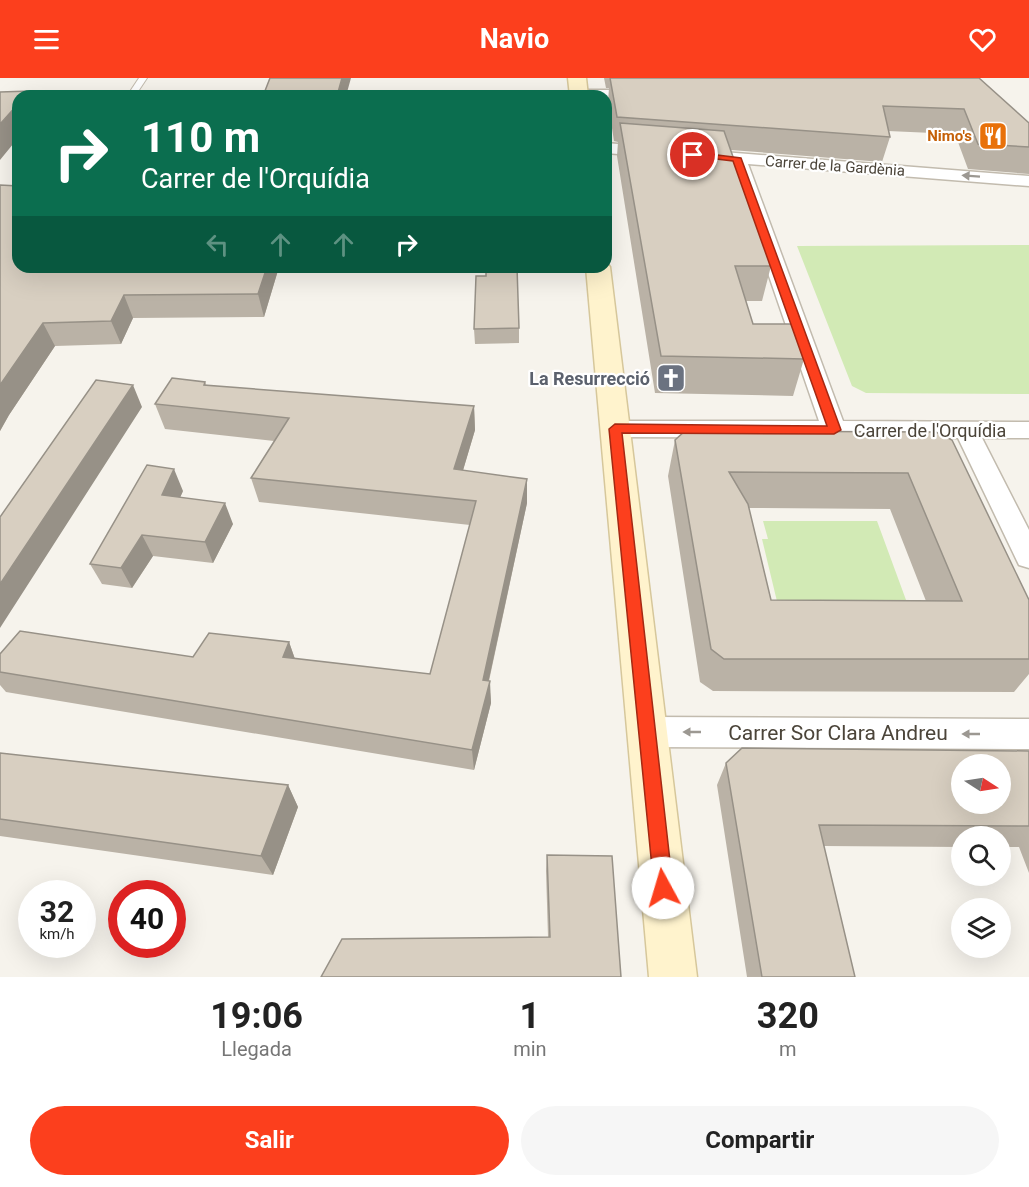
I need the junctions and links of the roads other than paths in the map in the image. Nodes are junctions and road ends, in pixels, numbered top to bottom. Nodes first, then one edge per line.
1 (663, 95) edge
2 (612, 96) edge
3 (612, 148) edge
4 (737, 158) junction
5 (1029, 181) edge
6 (599, 273) edge
7 (615, 429) junction
8 (834, 430) junction
9 (966, 430) junction
10 (1029, 430) edge
11 (1029, 557) edge
12 (648, 732) junction
13 (1029, 734) edge
14 (673, 977) edge

1 - 2 street
3 - 4 street, Carrer de la Gardènia
5 -> 4 street, Carrer de la Gardènia
4 - 8 street
6 - 7 street
7 - 8 street, Carrer de l'Orquídia
7 - 12 street
8 - 9 street, Carrer de l'Orquídia
9 - 10 street, Carrer de l'Orquídia
9 - 11 street
13 -> 12 street, Carrer Sor Clara Andreu
12 - 14 street

